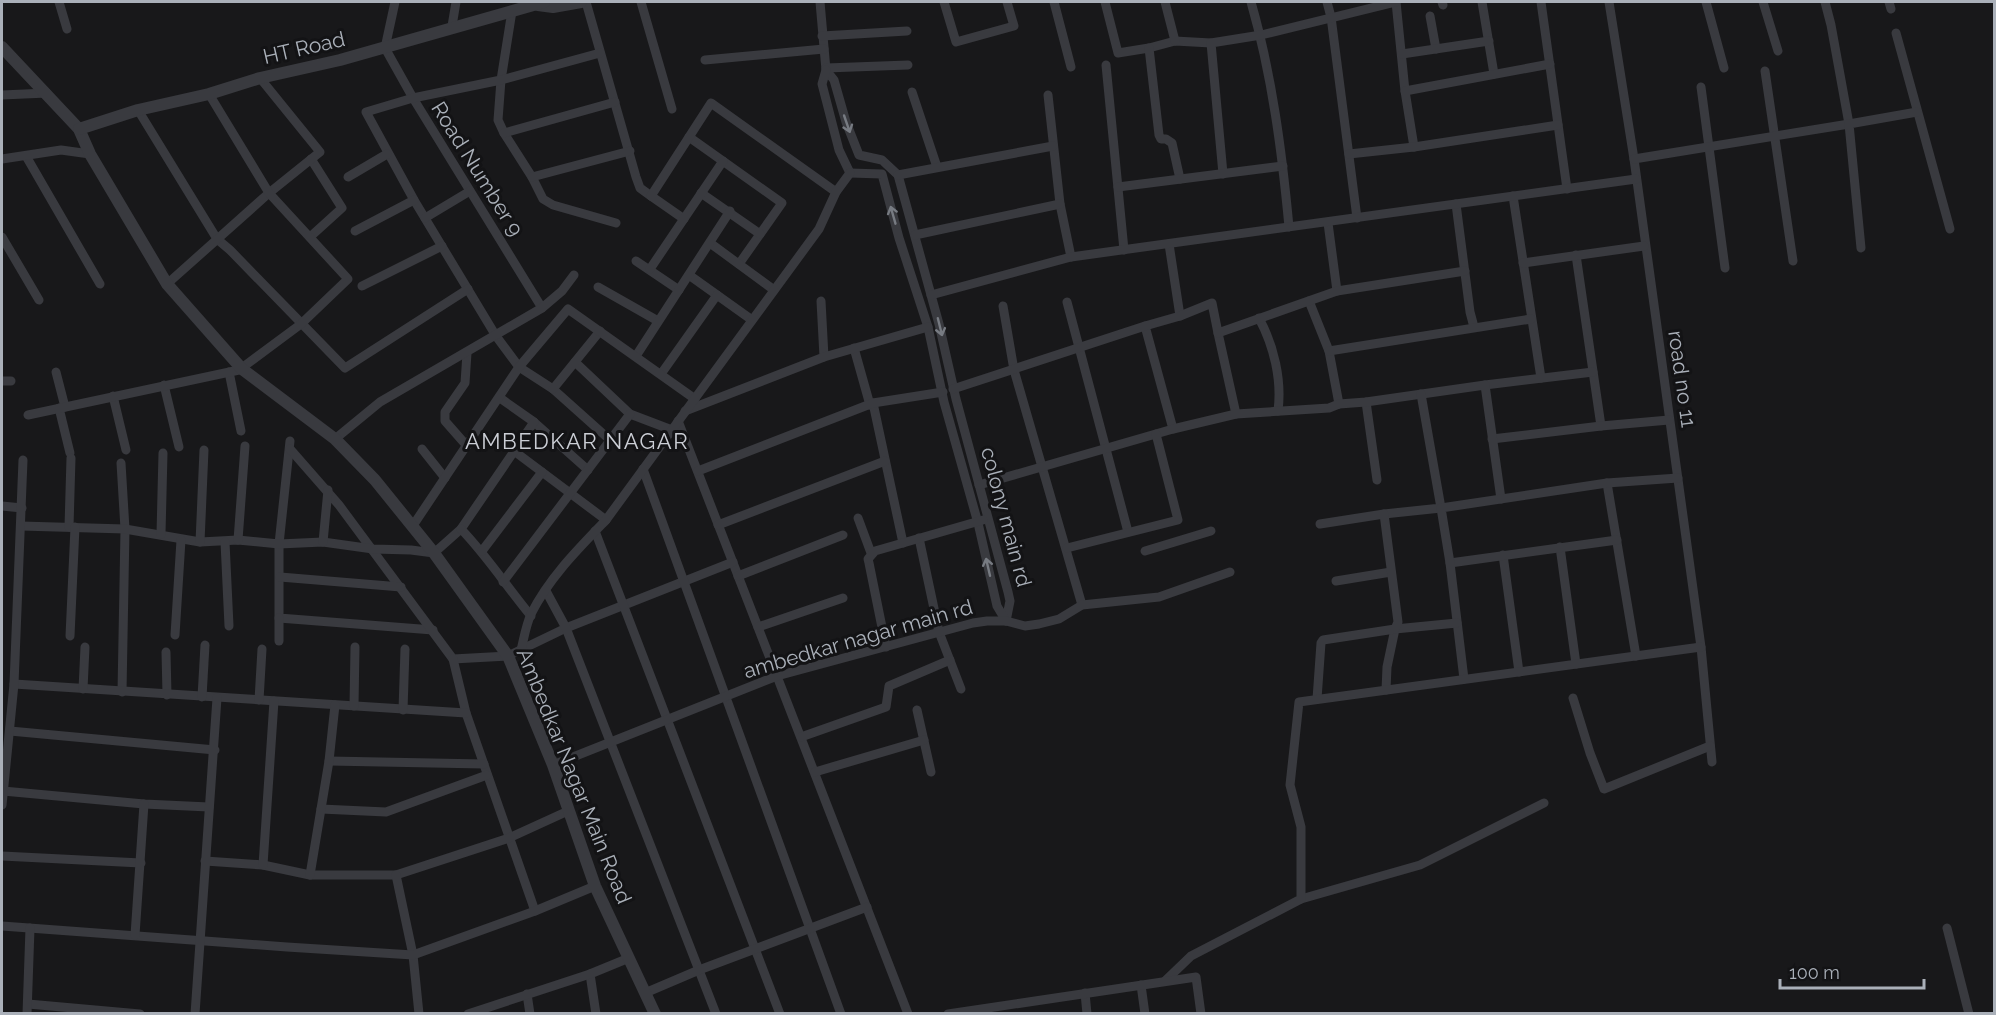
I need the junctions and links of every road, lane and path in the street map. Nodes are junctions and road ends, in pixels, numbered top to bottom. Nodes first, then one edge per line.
1 (59, 2) edge
2 (395, 2) edge
3 (456, 2) edge
4 (581, 2) edge
5 (586, 2) edge
6 (641, 2) edge
7 (820, 2) edge
8 (944, 2) edge
9 (1007, 2) edge
10 (1054, 2) edge
11 (1105, 2) edge
12 (1165, 2) edge
13 (1251, 2) edge
14 (1327, 2) edge
15 (1396, 2) edge
16 (1482, 2) edge
17 (1541, 2) edge
18 (1609, 2) edge
19 (1706, 2) edge
20 (1763, 2) edge
21 (1825, 2) edge
22 (541, 3) edge
23 (517, 7) edge
24 (1430, 16) dead end
25 (1331, 17) junction
26 (452, 26) junction
27 (67, 28) dead end
28 (907, 31) dead end
29 (1896, 33) dead end
30 (1261, 35) junction
31 (822, 36) junction
32 (1175, 41) junction
33 (1489, 41) junction
34 (1211, 43) junction
35 (2, 47) edge
36 (385, 48) junction
37 (1149, 48) junction
38 (824, 49) junction
39 (1436, 49) junction
40 (1778, 51) dead end
41 (600, 52) junction
42 (1402, 54) junction
43 (705, 60) dead end
44 (1550, 64) junction
45 (908, 65) dead end
46 (1106, 65) dead end
47 (1071, 67) dead end
48 (1724, 68) dead end
49 (826, 69) junction
50 (1765, 71) dead end
51 (1494, 74) junction
52 (260, 78) junction
53 (501, 80) junction
54 (1701, 87) dead end
55 (912, 92) dead end
56 (1406, 92) junction
57 (47, 93) junction
58 (208, 94) junction
59 (2, 95) edge
60 (1048, 95) dead end
61 (413, 98) junction
62 (615, 102) junction
63 (672, 109) dead end
64 (138, 110) junction
65 (1917, 112) junction
66 (1849, 124) junction
67 (1558, 125) junction
68 (79, 129) junction
69 (504, 133) junction
70 (1776, 136) junction
71 (689, 137) junction
72 (1053, 146) junction
73 (1709, 146) junction
74 (1414, 147) junction
75 (630, 151) junction
76 (387, 153) junction
77 (90, 154) junction
78 (1349, 154) junction
79 (859, 155) junction
80 (26, 156) junction
81 (2, 159) edge
82 (311, 159) junction
83 (1634, 159) junction
84 (723, 161) junction
85 (1283, 166) junction
86 (937, 167) junction
87 (849, 169) junction
88 (898, 174) junction
89 (1223, 174) junction
90 (348, 177) dead end
91 (532, 177) junction
92 (1179, 179) junction
93 (1636, 179) junction
94 (1118, 187) junction
95 (1567, 189) junction
96 (470, 191) junction
97 (836, 192) junction
98 (269, 193) junction
99 (701, 193) junction
100 (651, 196) junction
101 (1512, 196) junction
102 (414, 200) junction
103 (1060, 204) junction
104 (1456, 204) junction
105 (730, 211) junction
106 (425, 218) junction
107 (1357, 218) junction
108 (684, 219) junction
109 (615, 223) dead end
110 (1329, 223) junction
111 (1289, 227) junction
112 (1950, 229) dead end
113 (355, 231) dead end
114 (760, 234) junction
115 (915, 235) junction
116 (2, 237) edge
117 (310, 237) junction
118 (217, 239) junction
119 (710, 243) junction
120 (1169, 244) junction
121 (442, 246) junction
122 (1644, 246) junction
123 (1861, 248) dead end
124 (919, 249) junction
125 (1124, 250) junction
126 (904, 253) junction
127 (1575, 255) junction
128 (1071, 257) junction
129 (636, 261) dead end
130 (1793, 261) dead end
131 (1523, 262) junction
132 (739, 264) junction
133 (1725, 268) dead end
134 (650, 269) junction
135 (1465, 271) junction
136 (574, 275) dead end
137 (689, 275) junction
138 (100, 284) dead end
139 (167, 284) junction
140 (362, 286) dead end
141 (598, 287) dead end
142 (468, 289) junction
143 (679, 290) junction
144 (774, 290) junction
145 (1337, 291) junction
146 (717, 295) junction
147 (931, 295) junction
148 (39, 300) dead end
149 (821, 301) dead end
150 (1310, 301) junction
151 (1067, 302) dead end
152 (1003, 306) dead end
153 (542, 308) junction
154 (1180, 316) junction
155 (1259, 318) junction
156 (1531, 319) junction
157 (752, 320) junction
158 (658, 321) junction
159 (301, 324) junction
160 (1145, 326) junction
161 (928, 327) junction
162 (1474, 327) junction
163 (600, 331) junction
164 (1218, 333) junction
165 (496, 336) junction
166 (855, 348) junction
167 (1079, 348) junction
168 (1329, 351) junction
169 (467, 353) junction
170 (636, 356) junction
171 (824, 357) junction
172 (575, 362) junction
173 (519, 367) junction
174 (242, 369) junction
175 (1014, 370) junction
176 (56, 372) dead end
177 (229, 372) junction
178 (1593, 372) junction
179 (662, 374) junction
180 (1540, 378) junction
181 (164, 385) junction
182 (1485, 385) junction
183 (552, 388) junction
184 (954, 394) junction
185 (1421, 394) junction
186 (112, 396) junction
187 (944, 397) junction
188 (500, 398) junction
189 (694, 399) junction
190 (1366, 402) junction
191 (871, 404) junction
192 (1339, 404) junction
193 (62, 407) junction
194 (685, 411) junction
195 (1278, 411) junction
196 (630, 414) junction
197 (1236, 414) junction
198 (28, 415) dead end
199 (1669, 420) junction
200 (678, 421) junction
201 (534, 422) junction
202 (1601, 426) junction
203 (1173, 429) junction
204 (672, 430) junction
205 (241, 431) dead end
206 (1156, 434) junction
207 (335, 439) junction
208 (1492, 439) junction
209 (610, 440) junction
210 (245, 446) dead end
211 (467, 446) junction
212 (179, 447) dead end
213 (422, 449) dead end
214 (1105, 449) junction
215 (126, 450) dead end
216 (204, 450) dead end
217 (514, 451) junction
218 (163, 453) dead end
219 (23, 460) dead end
220 (885, 461) junction
221 (121, 463) dead end
222 (1043, 466) junction
223 (643, 469) junction
224 (588, 470) junction
225 (698, 471) junction
226 (542, 472) junction
227 (445, 478) junction
228 (1678, 478) junction
229 (1377, 480) dead end
230 (1607, 483) junction
231 (979, 485) junction
232 (328, 490) junction
233 (570, 494) junction
234 (1501, 499) junction
235 (2, 506) edge
236 (22, 508) junction
237 (1441, 508) junction
238 (1384, 514) junction
239 (989, 517) junction
240 (858, 518) dead end
241 (606, 520) junction
242 (1178, 520) junction
243 (978, 523) junction
244 (1320, 524) dead end
245 (718, 525) junction
246 (21, 526) junction
247 (72, 527) junction
248 (412, 527) junction
249 (125, 529) junction
250 (461, 529) junction
251 (595, 531) junction
252 (1210, 531) dead end
253 (1128, 532) junction
254 (161, 534) junction
255 (843, 535) dead end
256 (919, 538) junction
257 (1184, 539) junction
258 (181, 540) junction
259 (238, 540) junction
260 (1617, 540) junction
261 (200, 542) junction
262 (225, 542) junction
263 (323, 542) junction
264 (903, 543) junction
265 (279, 544) junction
266 (1560, 547) junction
267 (1067, 548) junction
268 (373, 549) junction
269 (482, 550) junction
270 (1145, 551) dead end
271 (434, 553) junction
272 (871, 553) junction
273 (1503, 555) junction
274 (733, 562) junction
275 (1450, 562) junction
276 (1230, 572) dead end
277 (1391, 572) junction
278 (738, 576) junction
279 (280, 577) junction
280 (684, 581) junction
281 (1336, 581) dead end
282 (503, 582) junction
283 (401, 586) junction
284 (546, 591) junction
285 (843, 598) dead end
286 (623, 605) junction
287 (1082, 605) junction
288 (531, 616) junction
289 (279, 618) junction
290 (1006, 621) junction
291 (1457, 623) junction
292 (229, 626) dead end
293 (758, 627) junction
294 (566, 628) junction
295 (1395, 629) junction
296 (433, 630) junction
297 (939, 632) junction
298 (175, 634) dead end
299 (70, 636) dead end
300 (279, 641) dead end
301 (205, 645) dead end
302 (85, 647) dead end
303 (355, 647) dead end
304 (886, 647) junction
305 (1701, 647) junction
306 (405, 649) dead end
307 (262, 650) dead end
308 (521, 650) junction
309 (166, 652) dead end
310 (508, 656) junction
311 (1636, 656) junction
312 (453, 659) junction
313 (950, 660) junction
314 (1576, 664) junction
315 (1519, 672) junction
316 (777, 676) junction
317 (1464, 679) junction
318 (14, 684) junction
319 (83, 689) junction
320 (961, 689) dead end
321 (1386, 690) junction
322 (122, 692) junction
323 (167, 695) junction
324 (202, 697) junction
325 (726, 697) junction
326 (217, 698) junction
327 (1573, 698) dead end
328 (1317, 699) junction
329 (259, 700) junction
330 (274, 701) junction
331 (335, 705) junction
332 (354, 706) junction
333 (403, 710) junction
334 (917, 710) dead end
335 (466, 713) junction
336 (667, 720) junction
337 (10, 731) junction
338 (801, 737) junction
339 (924, 740) junction
340 (610, 743) junction
341 (1710, 746) junction
342 (215, 750) junction
343 (328, 761) junction
344 (1712, 762) dead end
345 (484, 764) junction
346 (553, 765) junction
347 (815, 772) junction
348 (931, 772) dead end
349 (487, 775) junction
350 (3, 791) edge
351 (1544, 803) dead end
352 (144, 804) junction
353 (2, 805) edge
354 (209, 807) junction
355 (321, 809) junction
356 (568, 811) junction
357 (509, 838) junction
358 (2, 856) edge
359 (205, 861) junction
360 (141, 863) junction
361 (263, 865) junction
362 (310, 875) junction
363 (396, 875) junction
364 (595, 886) junction
365 (1301, 899) junction
366 (867, 908) junction
367 (535, 911) junction
368 (2, 926) edge
369 (30, 928) junction
370 (1947, 928) dead end
371 (810, 930) junction
372 (135, 935) junction
373 (201, 939) junction
374 (755, 949) junction
375 (413, 955) junction
376 (629, 958) junction
377 (699, 970) junction
378 (590, 974) junction
379 (1165, 981) junction
380 (1141, 985) junction
381 (645, 993) junction
382 (1085, 993) junction
383 (527, 994) junction
384 (1027, 1002) junction
385 (27, 1009) edge
386 (79, 1010) edge
387 (138, 1013) edge
388 (195, 1014) edge
389 (419, 1014) edge
390 (468, 1014) edge
391 (530, 1014) edge
392 (597, 1014) edge
393 (655, 1014) edge
394 (716, 1014) edge
395 (780, 1014) edge
396 (841, 1014) edge
397 (908, 1014) edge
398 (948, 1014) edge
399 (1029, 1014) edge
400 (1087, 1014) edge
401 (1145, 1014) edge
402 (1201, 1014) edge
403 (1969, 1014) edge

1 - 27 street
2 - 36 street
3 - 26 street
4 - 22 street, HT Road
5 - 41 street
6 - 63 street
7 - 31 street
8 - 9 street
10 - 47 street
11 - 37 street
12 - 32 street
13 - 30 street
14 - 25 street
15 - 25 street
15 - 42 street
16 - 33 street
17 - 44 street
18 - 83 street, road no 11
19 - 48 street
20 - 40 street
21 - 66 street
22 - 23 street, HT Road
23 - 26 street, HT Road
23 - 53 street
24 - 39 street
25 - 30 street
25 - 78 street
26 - 36 street, HT Road
28 - 31 street
29 - 65 street
30 - 34 street
30 - 85 street
31 - 38 street
32 - 34 street
32 - 37 street
33 - 39 street
33 - 51 street
34 - 89 street
35 - 57 street, Ambedkar Nagar Main Road
36 - 52 street, HT Road
36 - 61 street, Road Number 9
37 - 92 street
38 - 43 street
38 - 49 street
39 - 42 street
41 - 53 street
41 - 62 street
42 - 56 street
44 - 51 street
44 - 67 street
45 - 49 street
46 - 94 street
49 -> 79 street
49 - 87 street
50 - 70 street
51 - 56 street
52 - 58 street, HT Road
52 - 82 street
53 - 61 street
53 - 69 street
54 - 73 street
55 - 86 street
56 - 74 street
57 - 59 street
57 - 68 street, Ambedkar Nagar Main Road
58 - 64 street, HT Road
58 - 98 street
60 - 72 street
61 - 76 street
61 - 96 street, Road Number 9
62 - 69 street
62 - 75 street
64 - 68 street, HT Road
64 - 118 street
65 - 66 street
65 - 112 street
66 - 70 street
66 - 123 street
67 - 74 street
67 - 95 street
68 - 77 street, Ambedkar Nagar Main Road
69 - 91 street
70 - 73 street
70 - 130 street
71 - 84 street
71 - 97 street
71 - 100 street
72 - 86 street
72 - 103 street
73 - 83 street
73 - 133 street
74 - 78 street
75 - 91 street
75 - 100 street
76 - 90 street
76 - 102 street
77 - 80 street
77 - 139 street, Ambedkar Nagar Main Road
78 - 107 street
79 - 87 street
79 - 88 street
80 - 81 street
80 - 138 street
82 - 98 street
82 - 117 street
83 - 93 street, road no 11
84 - 99 street
84 - 114 street
85 - 89 street
85 - 111 street
86 - 88 street
87 - 97 street
126 -> 87 street, colony main rd
88 - 115 street, colony main rd
89 - 92 street
91 - 109 street
92 - 94 street
93 - 95 street
93 - 122 street, road no 11
94 - 125 street
95 - 101 street
96 - 106 street
96 - 153 street, Road Number 9
97 - 144 street
98 - 117 street
98 - 118 street
99 - 105 street
99 - 108 street
100 - 108 street
101 - 104 street
101 - 131 street
102 - 106 street
102 - 113 street
103 - 115 street
103 - 128 street
104 - 107 street
104 - 135 street
105 - 114 street
105 - 119 street
106 - 121 street
107 - 110 street
108 - 134 street
110 - 111 street
110 - 145 street
111 - 120 street
114 - 132 street
115 - 124 street, colony main rd
116 - 148 street
117 - 159 street
118 - 139 street
118 - 159 street
119 - 132 street
119 - 137 street
120 - 125 street
120 - 154 street
121 - 140 street
121 - 142 street
122 - 127 street
122 - 199 street, road no 11
124 - 126 street
124 - 147 street, colony main rd
125 - 128 street
126 - 161 street, colony main rd
127 - 131 street
127 - 178 street
128 - 147 street
129 - 134 street
131 - 156 street
132 - 144 street
134 - 143 street
135 - 145 street
135 - 162 street
136 - 153 street
137 - 143 street
137 - 146 street
139 - 174 street, Ambedkar Nagar Main Road
141 - 158 street
142 - 159 street
142 - 165 street
143 - 158 street
144 - 157 street
145 - 150 street
146 - 157 street
146 - 179 street
147 -> 184 street, colony main rd
149 - 171 street
150 - 155 street
150 - 168 street
151 - 167 street
152 - 175 street
153 - 165 street
154 - 160 street
154 - 164 street
155 - 164 street
155 - 195 street
156 - 162 street
156 - 180 street
157 - 189 street
158 - 170 street
159 - 174 street
160 - 167 street
160 - 203 street
161 - 166 street
161 - 187 street, colony main rd
162 - 168 street
163 - 170 street
163 - 172 street
163 - 173 street
164 - 197 street
165 - 169 street
165 - 173 street
166 - 171 street
166 - 191 street
167 - 175 street
167 - 214 street
168 - 192 street
169 - 207 street
169 - 211 street
170 - 179 street
171 - 194 street
172 - 183 street
172 - 196 street
173 - 183 street
173 - 188 street
174 - 177 street
174 - 207 street, Ambedkar Nagar Main Road
175 - 184 street
175 - 222 street
176 - 193 street
177 - 181 street
177 - 205 street
178 - 180 street
178 - 202 street
179 - 189 street
180 - 182 street
181 - 186 street
181 - 212 street
182 - 185 street
182 - 208 street
183 - 209 street
184 - 187 street
184 - 231 street, colony main rd
185 - 190 street
185 - 237 street
186 - 193 street
186 - 215 street
187 - 191 street
187 - 243 street, colony main rd
188 - 201 street
188 - 211 street
189 - 194 street
190 - 192 street
190 - 229 street
191 - 220 street
191 - 225 street
192 - 195 street
193 - 198 street
193 - 247 street
194 - 200 street
195 - 197 street
196 - 204 street
196 - 209 street
197 - 203 street
199 - 202 street
199 - 228 street, road no 11
200 - 204 street
200 - 225 street
201 - 217 street
201 - 224 street
202 - 208 street
203 - 206 street
204 - 223 street
206 - 214 street
206 - 242 street
207 - 248 street, Ambedkar Nagar Main Road
208 - 234 street
209 - 224 street
210 - 259 street
211 - 227 street
213 - 227 street
214 - 222 street
214 - 253 street
216 - 261 street
217 - 226 street
217 - 250 street
218 - 254 street
219 - 236 street
220 - 245 street
220 - 264 street
221 - 249 street
222 - 231 street
222 - 267 street
223 - 241 street
223 - 280 street
224 - 233 street
225 - 245 street
226 - 233 street
226 - 269 street
227 - 248 street
228 - 230 street
228 - 305 street, road no 11
230 - 234 street
230 - 260 street
231 - 239 street, colony main rd
232 - 263 street
232 - 265 street
232 - 268 street
233 - 241 street
233 - 282 street
234 - 237 street
235 - 236 street
236 - 246 street
237 - 238 street
237 - 275 street
238 - 244 street
238 - 277 street
239 - 243 street
239 - 290 street, colony main rd
240 - 272 street
241 - 251 street
242 - 253 street
242 - 257 street
243 - 256 street
290 -> 243 street, colony main rd
245 - 274 street
246 - 247 street
246 - 318 street
247 - 249 street
247 - 299 street
248 - 271 street, Ambedkar Nagar Main Road
249 - 254 street
249 - 322 street
250 - 269 street
250 - 271 street
251 - 284 street
251 - 286 street
252 - 257 street
253 - 267 street
254 - 258 street
255 - 278 street
256 - 264 street
256 - 297 street
257 - 270 street
258 - 261 street
258 - 298 street
259 - 262 street
259 - 265 street
260 - 266 street
260 - 311 street
261 - 262 street
262 - 292 street
263 - 265 street
263 - 268 street
264 - 272 street
265 - 279 street
266 - 273 street
266 - 314 street
267 - 287 street
268 - 271 street
268 - 283 street
269 - 282 street
271 - 310 street, Ambedkar Nagar Main Road
272 - 304 street
273 - 275 street
273 - 315 street
274 - 278 street
274 - 280 street
275 - 291 street
276 - 287 street
277 - 281 street
277 - 295 street
278 - 293 street
279 - 283 street
279 - 289 street
280 - 286 street
280 - 325 street
282 - 288 street
283 - 296 street
284 - 288 street
284 - 294 street
285 - 293 street
286 - 294 street
286 - 336 street
287 - 290 street, ambedkar nagar main rd
288 - 308 street
289 - 296 street
289 - 300 street
290 - 297 street, ambedkar nagar main rd
291 - 295 street
291 - 317 street
293 - 316 street
294 - 308 street
294 - 340 street
295 - 321 street
295 - 328 street
296 - 312 street
297 - 304 street, ambedkar nagar main rd
297 - 313 street
301 - 324 street
302 - 319 street
303 - 332 street
304 - 316 street, ambedkar nagar main rd
305 - 311 street
305 - 341 street, road no 11
306 - 333 street
307 - 329 street
308 - 310 street
309 - 323 street
310 - 312 street
310 - 346 street, Ambedkar Nagar Main Road
311 - 314 street
312 - 335 street
313 - 320 street
313 - 338 street
314 - 315 street
315 - 317 street
316 - 325 street, ambedkar nagar main rd
316 - 338 street
317 - 321 street
318 - 319 street
318 - 337 street
319 - 322 street
321 - 328 street
322 - 323 street
323 - 324 street
324 - 326 street
325 - 336 street, ambedkar nagar main rd
325 - 371 street
326 - 329 street
326 - 342 street
327 - 341 street
328 - 365 street
329 - 330 street
330 - 331 street
330 - 361 street
331 - 332 street
331 - 343 street
332 - 333 street
333 - 335 street
334 - 339 street
335 - 345 street
336 - 340 street, ambedkar nagar main rd
336 - 374 street
337 - 342 street
337 - 350 street
338 - 347 street
339 - 347 street
339 - 348 street
340 - 346 street, ambedkar nagar main rd
340 - 377 street
341 - 344 street, road no 11
342 - 354 street
343 - 345 street
343 - 355 street
345 - 349 street
346 - 356 street, Ambedkar Nagar Main Road
347 - 366 street
349 - 355 street
349 - 357 street
350 - 352 street
350 - 353 street
351 - 365 street
352 - 354 street
352 - 360 street
354 - 359 street
355 - 362 street
356 - 357 street
356 - 364 street, Ambedkar Nagar Main Road
357 - 363 street
357 - 367 street
358 - 360 street
359 - 361 street
359 - 373 street
360 - 372 street
361 - 362 street
362 - 363 street
363 - 375 street
364 - 367 street
364 - 376 street, Ambedkar Nagar Main Road
365 - 379 street
366 - 371 street
366 - 397 street
367 - 375 street
368 - 369 street
369 - 372 street
369 - 385 street
370 - 403 street
371 - 374 street
371 - 396 street
372 - 373 street
373 - 375 street
373 - 388 street
374 - 377 street
374 - 395 street
375 - 389 street
376 - 378 street
376 - 381 street, Ambedkar Nagar Main Road
377 - 381 street
377 - 394 street
378 - 383 street
378 - 392 street
379 - 380 street
379 - 402 street
380 - 382 street
380 - 401 street
381 - 393 street, Ambedkar Nagar Main Road
382 - 384 street
382 - 400 street
383 - 390 street
383 - 391 street
384 - 398 street
384 - 399 street
385 - 386 street
386 - 387 street

